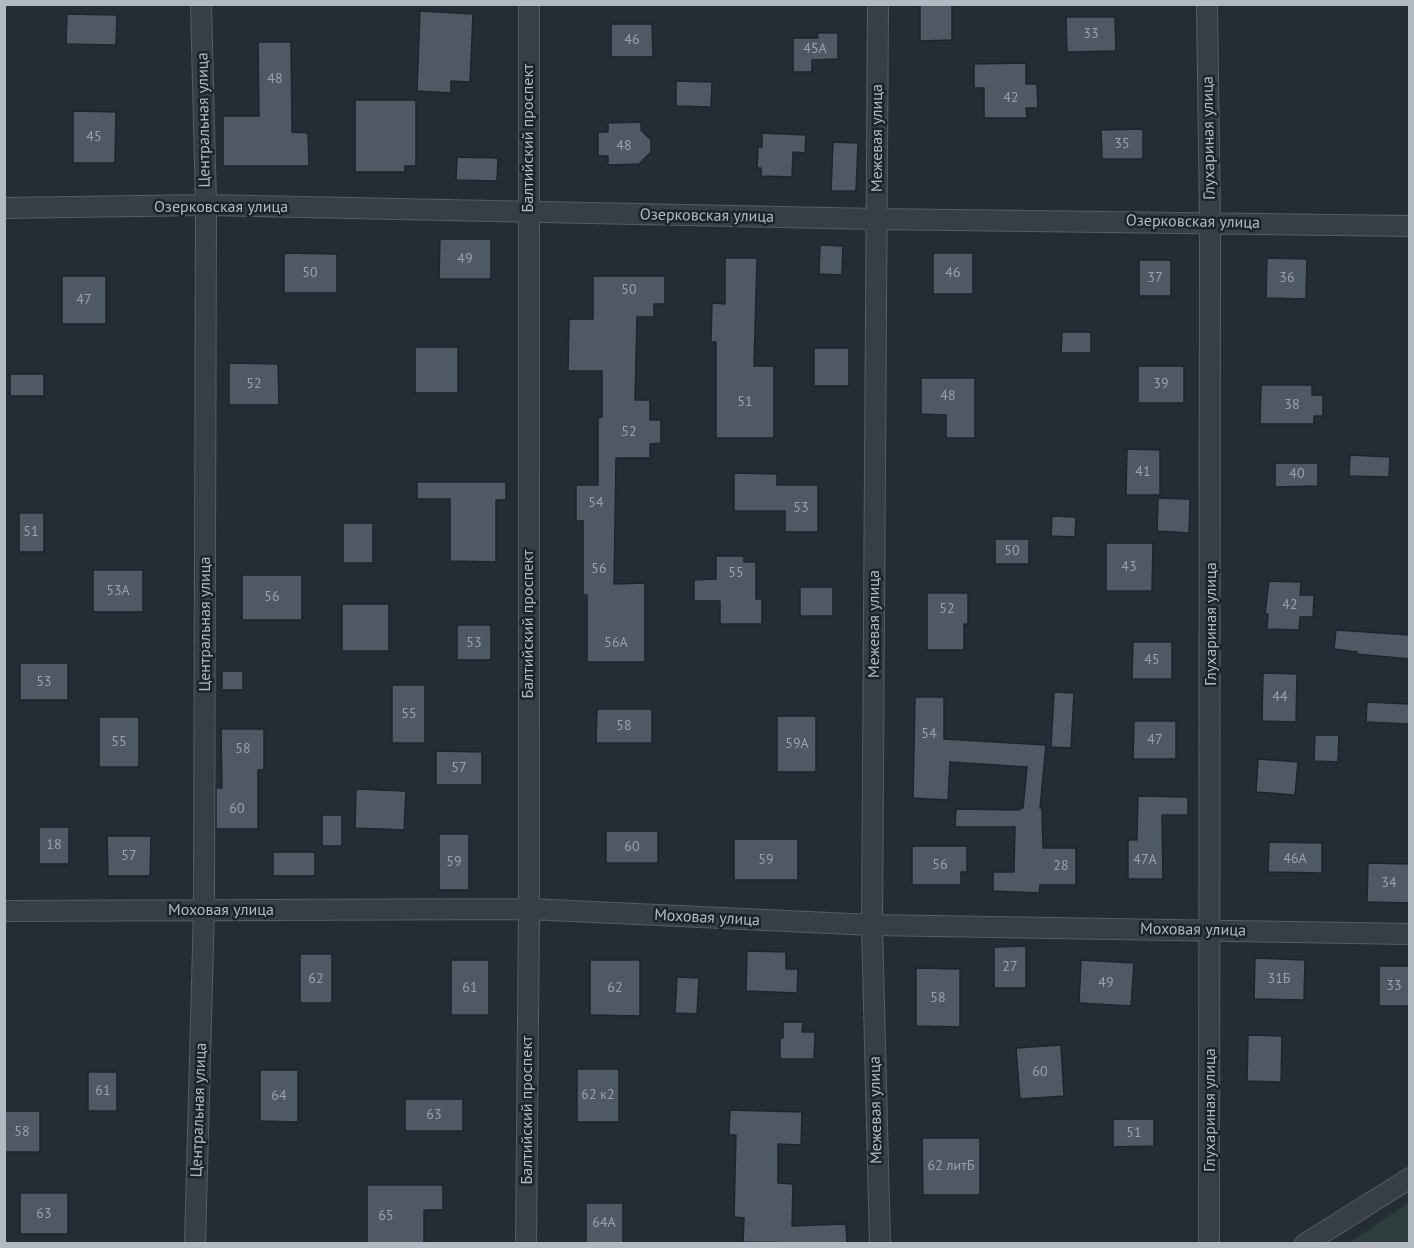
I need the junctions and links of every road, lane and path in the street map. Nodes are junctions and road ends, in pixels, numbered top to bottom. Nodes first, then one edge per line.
1 (201, 4) edge
2 (529, 4) edge
3 (878, 4) edge
4 (1208, 4) edge
5 (206, 206) junction
6 (4, 208) edge
7 (528, 212) junction
8 (876, 219) junction
9 (1210, 222) junction
10 (1410, 226) edge
11 (204, 909) junction
12 (529, 909) junction
13 (4, 911) edge
14 (872, 925) junction
15 (1211, 931) junction
16 (1410, 934) edge
17 (1410, 1178) edge
18 (195, 1244) edge
19 (526, 1244) edge
20 (880, 1244) edge
21 (1209, 1244) edge
22 (1305, 1244) edge

1 - 5 street, Центральная улица
2 - 7 street, Балтийский проспект
3 - 8 street, Межевая улица
4 - 9 street, Глухариная улица
5 - 6 street, Озерковская улица
5 - 7 street, Озерковская улица
5 - 11 street, Центральная улица
7 - 8 street, Озерковская улица
7 - 12 street, Балтийский проспект
8 - 9 street, Озерковская улица
8 - 14 street, Межевая улица
9 - 10 street, Озерковская улица
9 - 15 street, Глухариная улица
11 - 12 street, Моховая улица
11 - 13 street, Моховая улица
11 - 18 street, Центральная улица
12 - 14 street, Моховая улица
12 - 19 street, Балтийский проспект
14 - 15 street, Моховая улица
14 - 20 street, Межевая улица
15 - 16 street, Моховая улица
15 - 21 street, Глухариная улица
17 - 22 street

